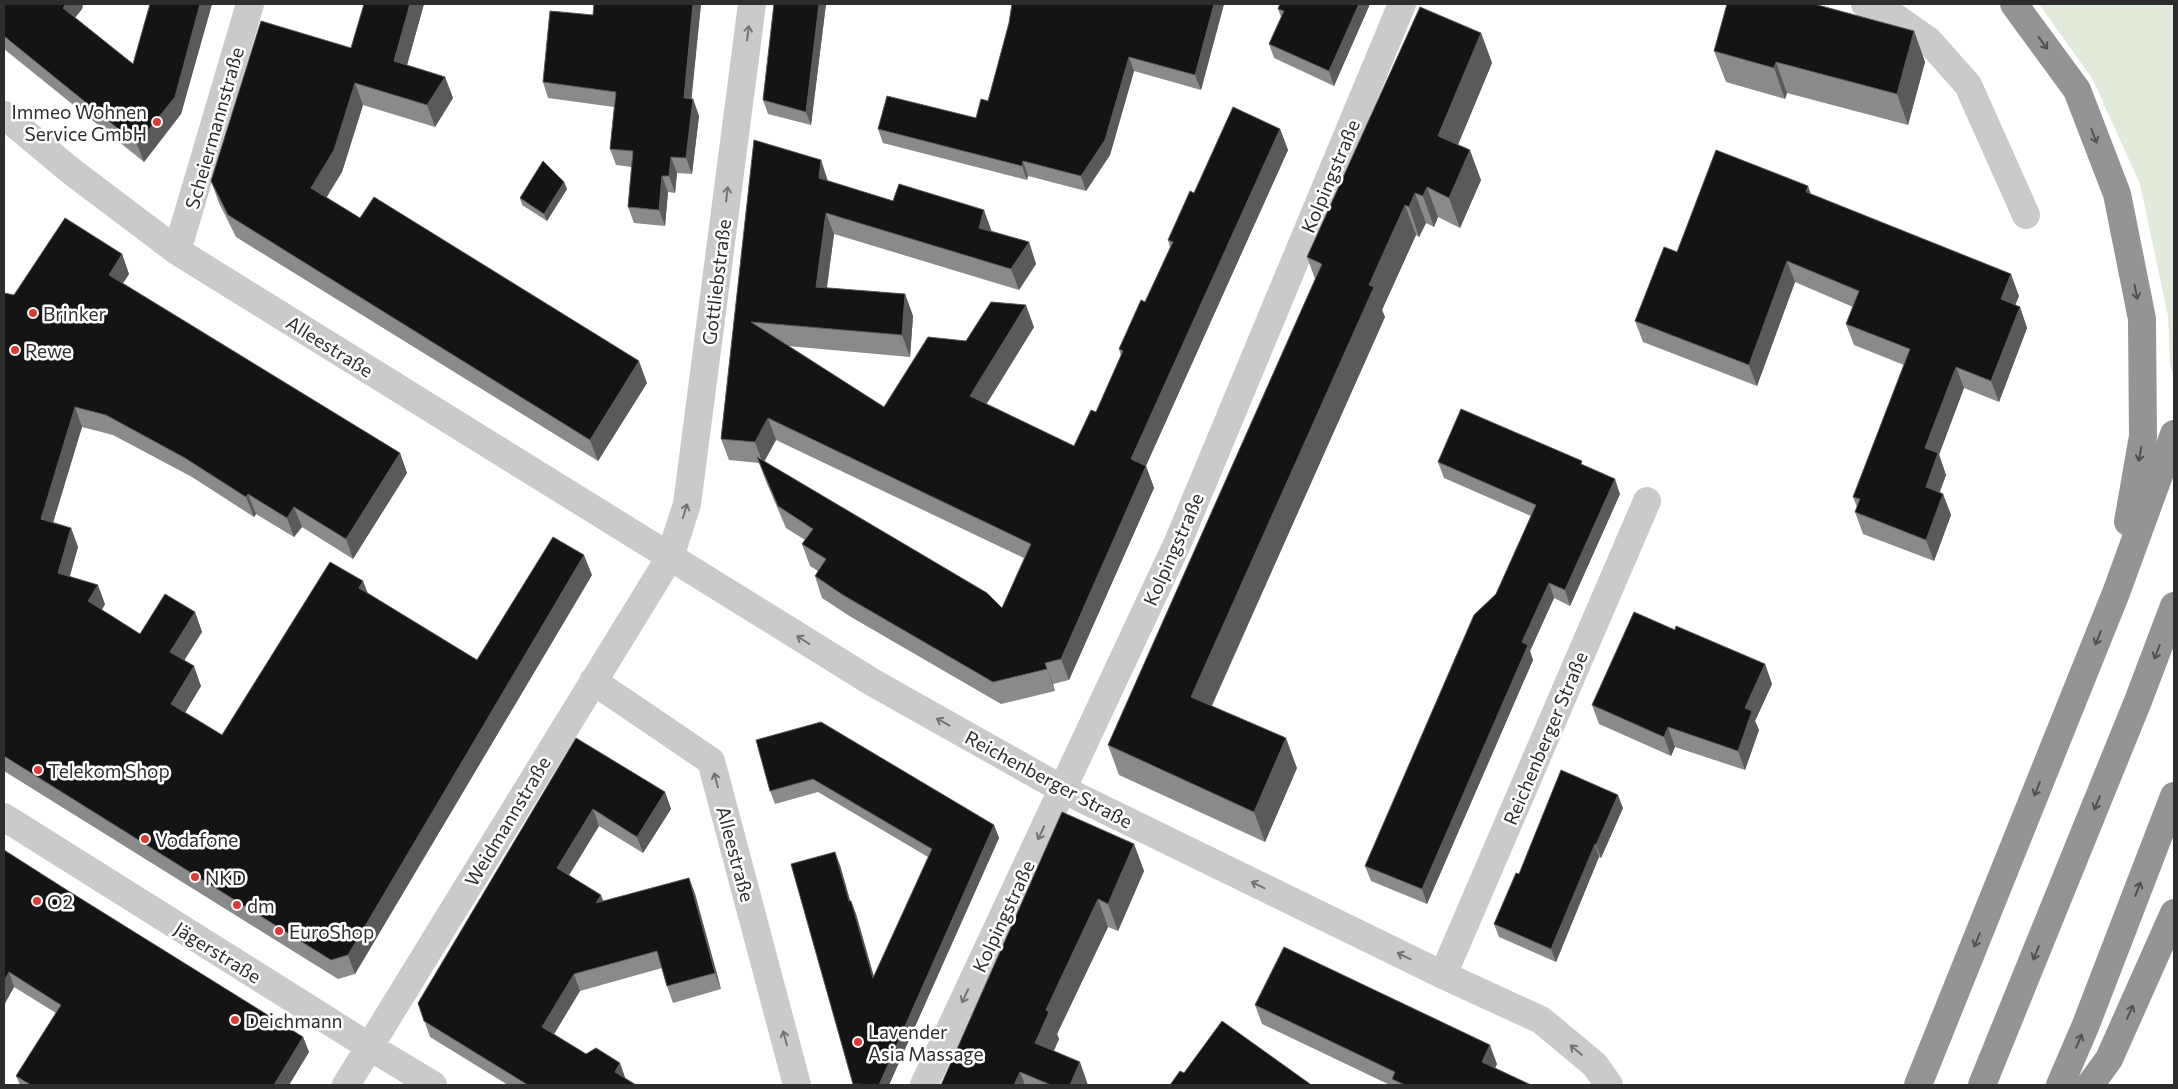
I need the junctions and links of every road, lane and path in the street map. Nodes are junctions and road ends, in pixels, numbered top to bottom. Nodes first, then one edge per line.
1 (250, 4) edge
2 (752, 4) edge
3 (1402, 4) edge
4 (1865, 4) edge
5 (2014, 4) edge
6 (8, 128) edge
7 (2026, 215) dead end
8 (177, 251) junction
9 (2174, 434) edge
10 (1647, 501) dead end
11 (670, 557) junction
12 (2116, 593) junction
13 (2174, 606) edge
14 (593, 681) junction
15 (1062, 788) junction
16 (2174, 796) edge
17 (4, 816) edge
18 (2174, 913) edge
19 (1443, 975) junction
20 (370, 1047) junction
21 (346, 1085) edge
22 (433, 1085) edge
23 (797, 1085) edge
24 (924, 1085) edge
25 (1609, 1085) edge
26 (1918, 1085) edge
27 (1982, 1085) edge
28 (2060, 1085) edge
29 (2090, 1085) edge

1 - 8 street, Scheiermannstraße
11 -> 2 street, Gottliebstraße
3 - 15 street, Kolpingstraße
4 - 7 street
5 -> 12 highway
6 - 8 street, Alleestraße
8 - 11 street, Alleestraße
9 - 12 highway
10 - 19 street, Reichenberger Straße
11 - 14 street, Weidmannstraße
15 -> 11 street, Reichenberger Straße
12 -> 26 highway
13 -> 27 highway
14 - 20 street, Weidmannstraße
23 -> 14 street, Alleestraße
19 -> 15 street, Reichenberger Straße
15 -> 24 street, Kolpingstraße
28 -> 16 highway
17 - 20 street, Jägerstraße
29 -> 18 highway
25 -> 19 street, Reichenberger Straße
20 - 21 street, Weidmannstraße
20 - 22 street, Jägerstraße

